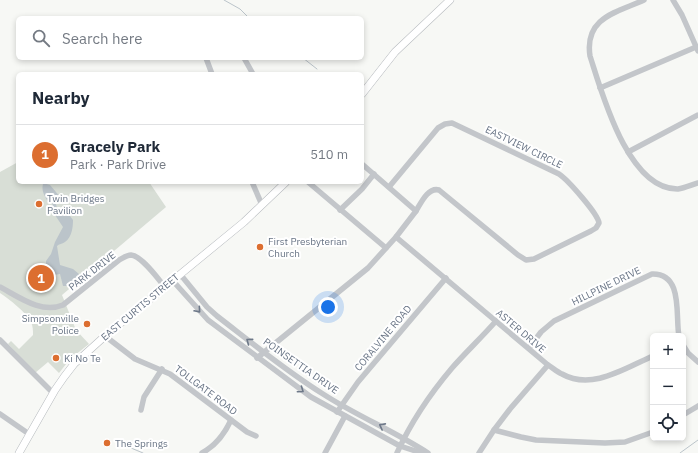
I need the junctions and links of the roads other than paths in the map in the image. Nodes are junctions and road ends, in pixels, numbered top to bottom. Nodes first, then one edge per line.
1 (450, 0) edge
2 (644, 0) edge
3 (672, 0) edge
4 (697, 49) edge
5 (207, 60) edge
6 (245, 60) edge
7 (211, 72) edge
8 (252, 72) edge
9 (600, 88) junction
10 (364, 91) edge
11 (698, 115) edge
12 (628, 152) junction
13 (364, 166) edge
14 (374, 174) junction
15 (698, 183) edge
16 (253, 184) edge
17 (284, 184) edge
18 (310, 184) edge
19 (389, 187) junction
20 (262, 205) junction
21 (340, 210) junction
22 (416, 211) junction
23 (396, 237) junction
24 (386, 248) junction
25 (180, 274) junction
26 (446, 278) junction
27 (173, 281) junction
28 (165, 287) junction
29 (0, 288) edge
30 (496, 321) junction
31 (679, 333) edge
32 (105, 336) junction
33 (0, 340) edge
34 (528, 348) junction
35 (686, 350) edge
36 (264, 352) junction
37 (650, 357) edge
38 (257, 358) junction
39 (698, 362) edge
40 (548, 366) junction
41 (162, 369) junction
42 (54, 393) junction
43 (342, 405) junction
44 (698, 406) edge
45 (141, 410) dead end
46 (337, 412) junction
47 (686, 413) edge
48 (0, 414) edge
49 (345, 416) junction
50 (231, 420) junction
51 (494, 430) junction
52 (650, 433) edge
53 (29, 434) junction
54 (256, 436) dead end
55 (404, 438) junction
56 (400, 446) junction
57 (205, 452) edge
58 (19, 453) edge
59 (325, 453) edge
60 (398, 453) edge
61 (422, 453) edge
62 (428, 453) edge
63 (479, 453) edge

1 - 10 main road
2 - 9 street
3 - 4 street
4 - 9 street
5 - 7 street
6 - 8 street
9 - 12 street
11 - 12 street
12 - 15 street
13 - 14 street
14 - 19 street
14 - 21 street
16 - 20 street
17 - 20 main road, EAST CURTIS STREET
18 - 21 street
19 - 22 street
19 - 22 street, EASTVIEW CIRCLE
20 - 25 main road, EAST CURTIS STREET
21 - 24 street
22 - 23 street
23 - 24 street
23 - 26 street, ASTER DRIVE
24 - 36 street
25 - 27 main road, EAST CURTIS STREET
36 -> 25 street, POINSETTIA DRIVE
26 - 30 street, ASTER DRIVE
26 - 43 street, CORALVINE ROAD
27 - 28 main road, EAST CURTIS STREET
27 -> 38 street, POINSETTIA DRIVE
28 - 29 street, PARK DRIVE
28 - 32 main road, EAST CURTIS STREET
30 - 34 street, ASTER DRIVE
30 - 55 street
31 - 34 street, HILLPINE DRIVE
32 - 41 street, TOLLGATE ROAD
32 - 42 main road, EAST CURTIS STREET
33 - 42 street
34 - 40 street, ASTER DRIVE
35 - 39 street
36 - 38 street
36 - 43 street, POINSETTIA DRIVE
37 - 40 street, ASTER DRIVE
38 -> 46 street, POINSETTIA DRIVE
40 - 51 street
41 - 45 street
41 - 50 street, TOLLGATE ROAD
42 - 53 main road, EAST CURTIS STREET
43 - 46 street, CORALVINE ROAD
55 -> 43 street, POINSETTIA DRIVE
44 - 47 street
46 - 49 street, POINSETTIA DRIVE
48 - 53 street
49 - 56 street, POINSETTIA DRIVE
49 - 59 street
50 - 54 street, TOLLGATE ROAD
50 - 57 street
51 - 52 street
51 - 63 street
53 - 58 main road, EAST CURTIS STREET
55 - 56 street
55 - 62 street, POINSETTIA DRIVE
56 - 60 street
56 - 61 street, POINSETTIA DRIVE

